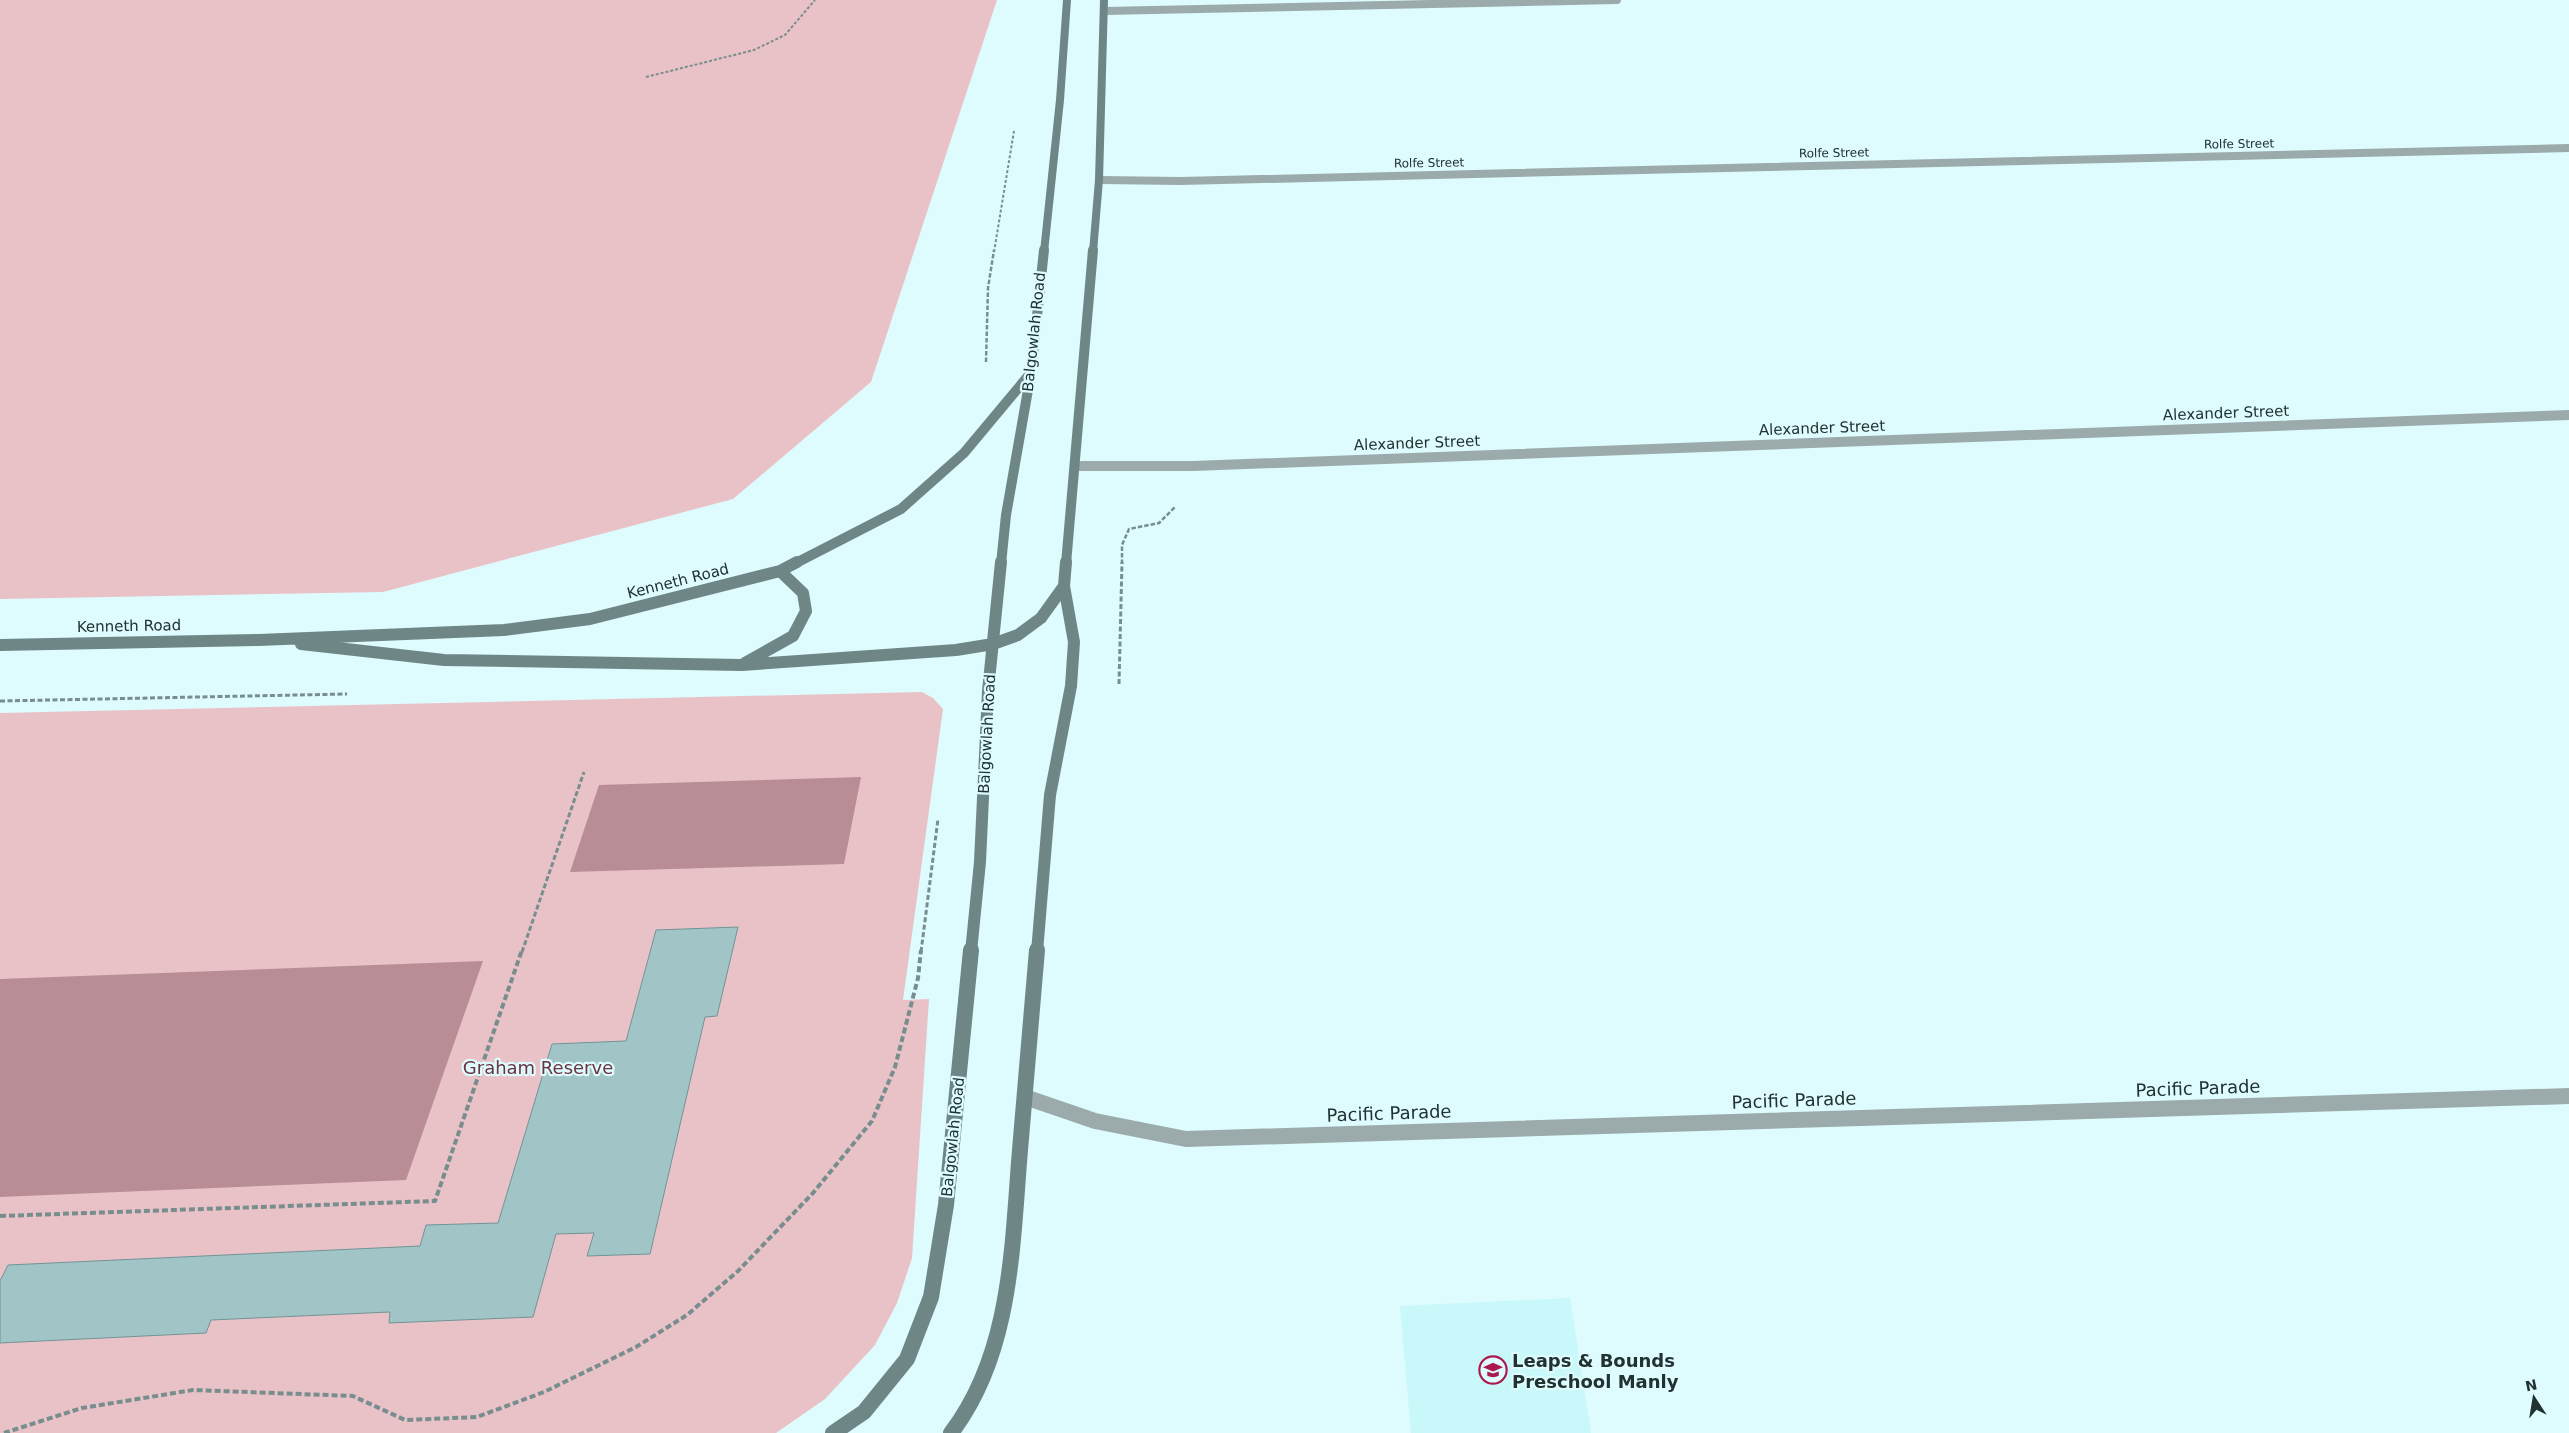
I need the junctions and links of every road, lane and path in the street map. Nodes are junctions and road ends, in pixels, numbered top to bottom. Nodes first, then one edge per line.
1 (816, 0) edge
2 (1067, 0) edge
3 (1104, 0) edge
4 (1617, 0) edge
5 (1104, 11) junction
6 (646, 77) dead end
7 (1015, 125) dead end
8 (2569, 148) edge
9 (1099, 180) junction
10 (986, 363) dead end
11 (1031, 373) junction
12 (2569, 415) edge
13 (1075, 466) junction
14 (1194, 466) junction
15 (780, 571) junction
16 (1064, 586) junction
17 (259, 640) junction
18 (993, 644) junction
19 (0, 645) edge
20 (742, 665) junction
21 (1118, 684) dead end
22 (584, 772) dead end
23 (938, 815) dead end
24 (2569, 1096) edge
25 (1025, 1097) junction
26 (0, 1216) edge
27 (4, 1433) edge
28 (833, 1433) edge
29 (951, 1433) edge

1 - 6 path
2 - 11 main road, Balgowlah Road
3 - 5 main road
4 - 5 street
5 - 9 main road
7 - 10 path
8 - 9 street, Rolfe Street
9 - 13 main road
11 - 15 main road, Kenneth Road
11 - 18 main road, Balgowlah Road
12 - 14 street, Alexander Street
13 - 14 street, Alexander Street
13 - 16 main road
14 - 21 path
15 - 17 main road, Kenneth Road
15 - 20 main road
16 - 18 main road, Kenneth Road
16 - 25 main road
17 - 19 main road, Kenneth Road
17 - 20 main road, Kenneth Road
18 - 20 main road, Kenneth Road
18 - 28 main road, Balgowlah Road
22 - 26 path
23 - 27 path
24 - 25 street, Pacific Parade
25 - 29 main road

